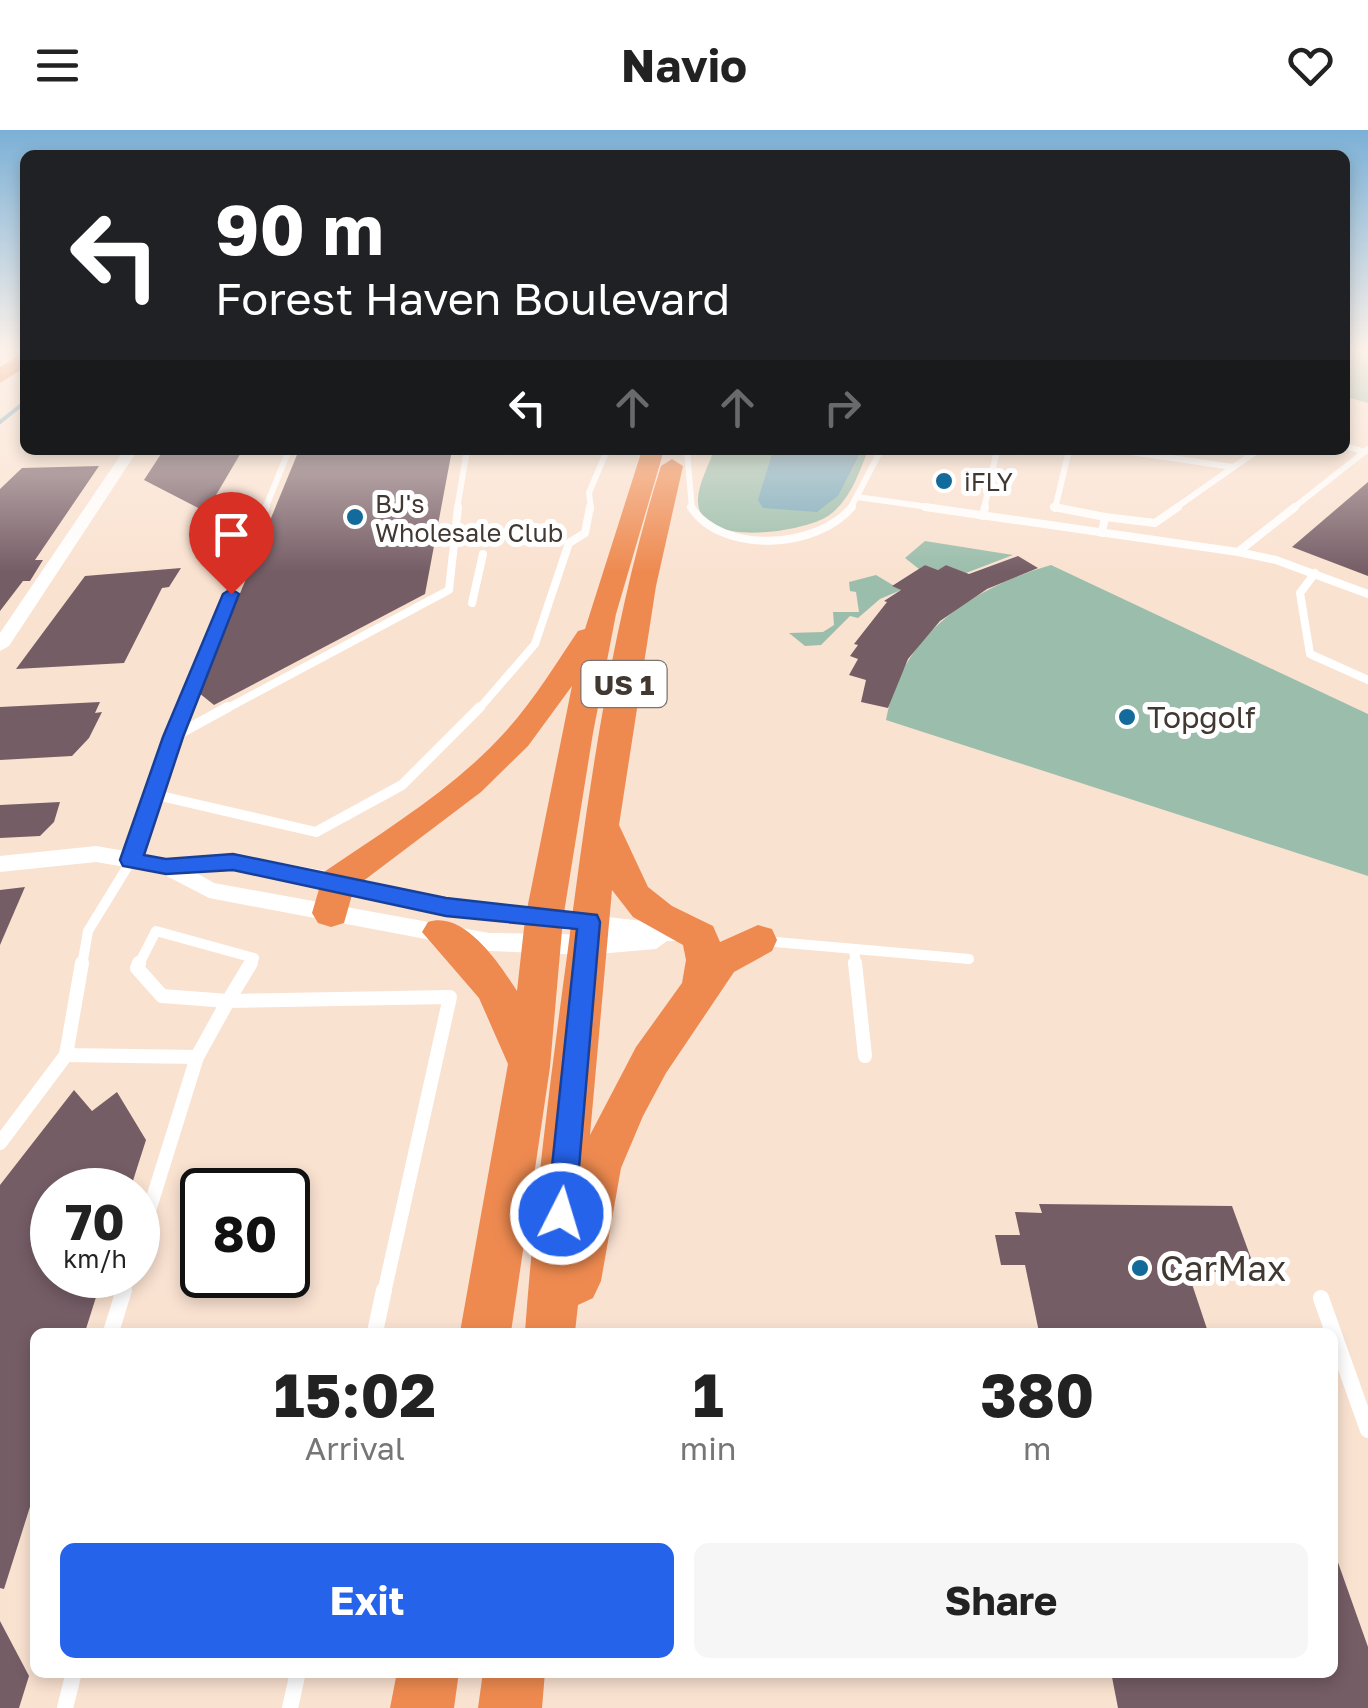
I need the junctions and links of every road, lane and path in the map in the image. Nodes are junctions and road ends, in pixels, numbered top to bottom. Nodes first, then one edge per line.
1 (1366, 451) edge
2 (128, 455) edge
3 (287, 455) edge
4 (466, 455) edge
5 (605, 455) edge
6 (652, 455) edge
7 (679, 455) edge
8 (686, 455) edge
9 (878, 455) edge
10 (996, 455) edge
11 (1068, 455) edge
12 (1149, 455) edge
13 (1251, 455) edge
14 (1233, 468) junction
15 (857, 497) junction
16 (982, 516) junction
17 (1105, 517) junction
18 (1102, 534) junction
19 (1238, 552) junction
20 (483, 554) dead end
21 (1315, 574) junction
22 (1368, 594) edge
23 (472, 602) dead end
24 (602, 614) junction
25 (0, 646) edge
26 (1368, 680) edge
27 (173, 737) junction
28 (152, 794) junction
29 (602, 825) junction
30 (131, 860) junction
31 (0, 864) edge
32 (166, 866) junction
33 (334, 897) junction
34 (441, 932) junction
35 (542, 933) junction
36 (587, 934) junction
37 (729, 938) junction
38 (854, 949) junction
39 (969, 959) dead end
40 (701, 992) junction
41 (228, 1001) junction
42 (66, 1055) junction
43 (866, 1056) dead end
44 (197, 1057) junction
45 (529, 1067) junction
46 (0, 1143) edge
47 (160, 1176) edge
48 (121, 1298) edge
49 (1321, 1298) dead end
50 (111, 1328) edge
51 (375, 1328) edge
52 (485, 1328) edge
53 (550, 1328) edge
54 (567, 1328) edge
55 (1332, 1328) edge
56 (1338, 1345) edge
57 (1368, 1429) edge
58 (72, 1678) edge
59 (297, 1678) edge
60 (427, 1678) edge
61 (513, 1678) edge
62 (65, 1708) edge
63 (290, 1708) edge
64 (422, 1708) edge
65 (510, 1708) edge

1 - 19 lane
2 - 25 street
3 - 27 lane
4 - 27 lane
5 - 28 lane
6 - 24 highway, US 1
7 - 29 highway, US 1
8 - 15 lane
9 - 15 lane
10 - 16 lane
11 - 17 lane
12 - 14 lane
13 - 14 lane
14 - 17 lane
15 - 16 lane
16 - 18 lane
17 - 18 lane
18 - 19 lane
19 - 21 lane
20 - 23 lane
21 - 22 lane
21 - 26 lane
24 - 33 highway
24 - 35 highway, US 1
27 - 28 lane
28 - 30 lane
29 - 36 highway, US 1
29 - 37 highway
30 - 31 street
30 - 32 street
30 - 42 lane
32 - 33 street
32 - 33 street
33 - 34 street
33 - 35 street
34 - 35 street
34 - 45 highway
35 - 36 street
35 - 45 highway, US 1
36 - 37 street
36 - 53 highway, US 1
37 - 38 lane
37 - 40 highway
37 - 40 highway
38 - 39 lane
38 - 43 lane
40 - 54 highway
41 - 41 lane
41 - 44 lane
41 - 51 lane
42 - 44 lane
42 - 46 lane
44 - 47 lane
45 - 52 highway, US 1
48 - 50 lane
49 - 55 lane
56 - 57 lane
58 - 62 lane
59 - 63 lane
60 - 64 highway
61 - 65 highway

